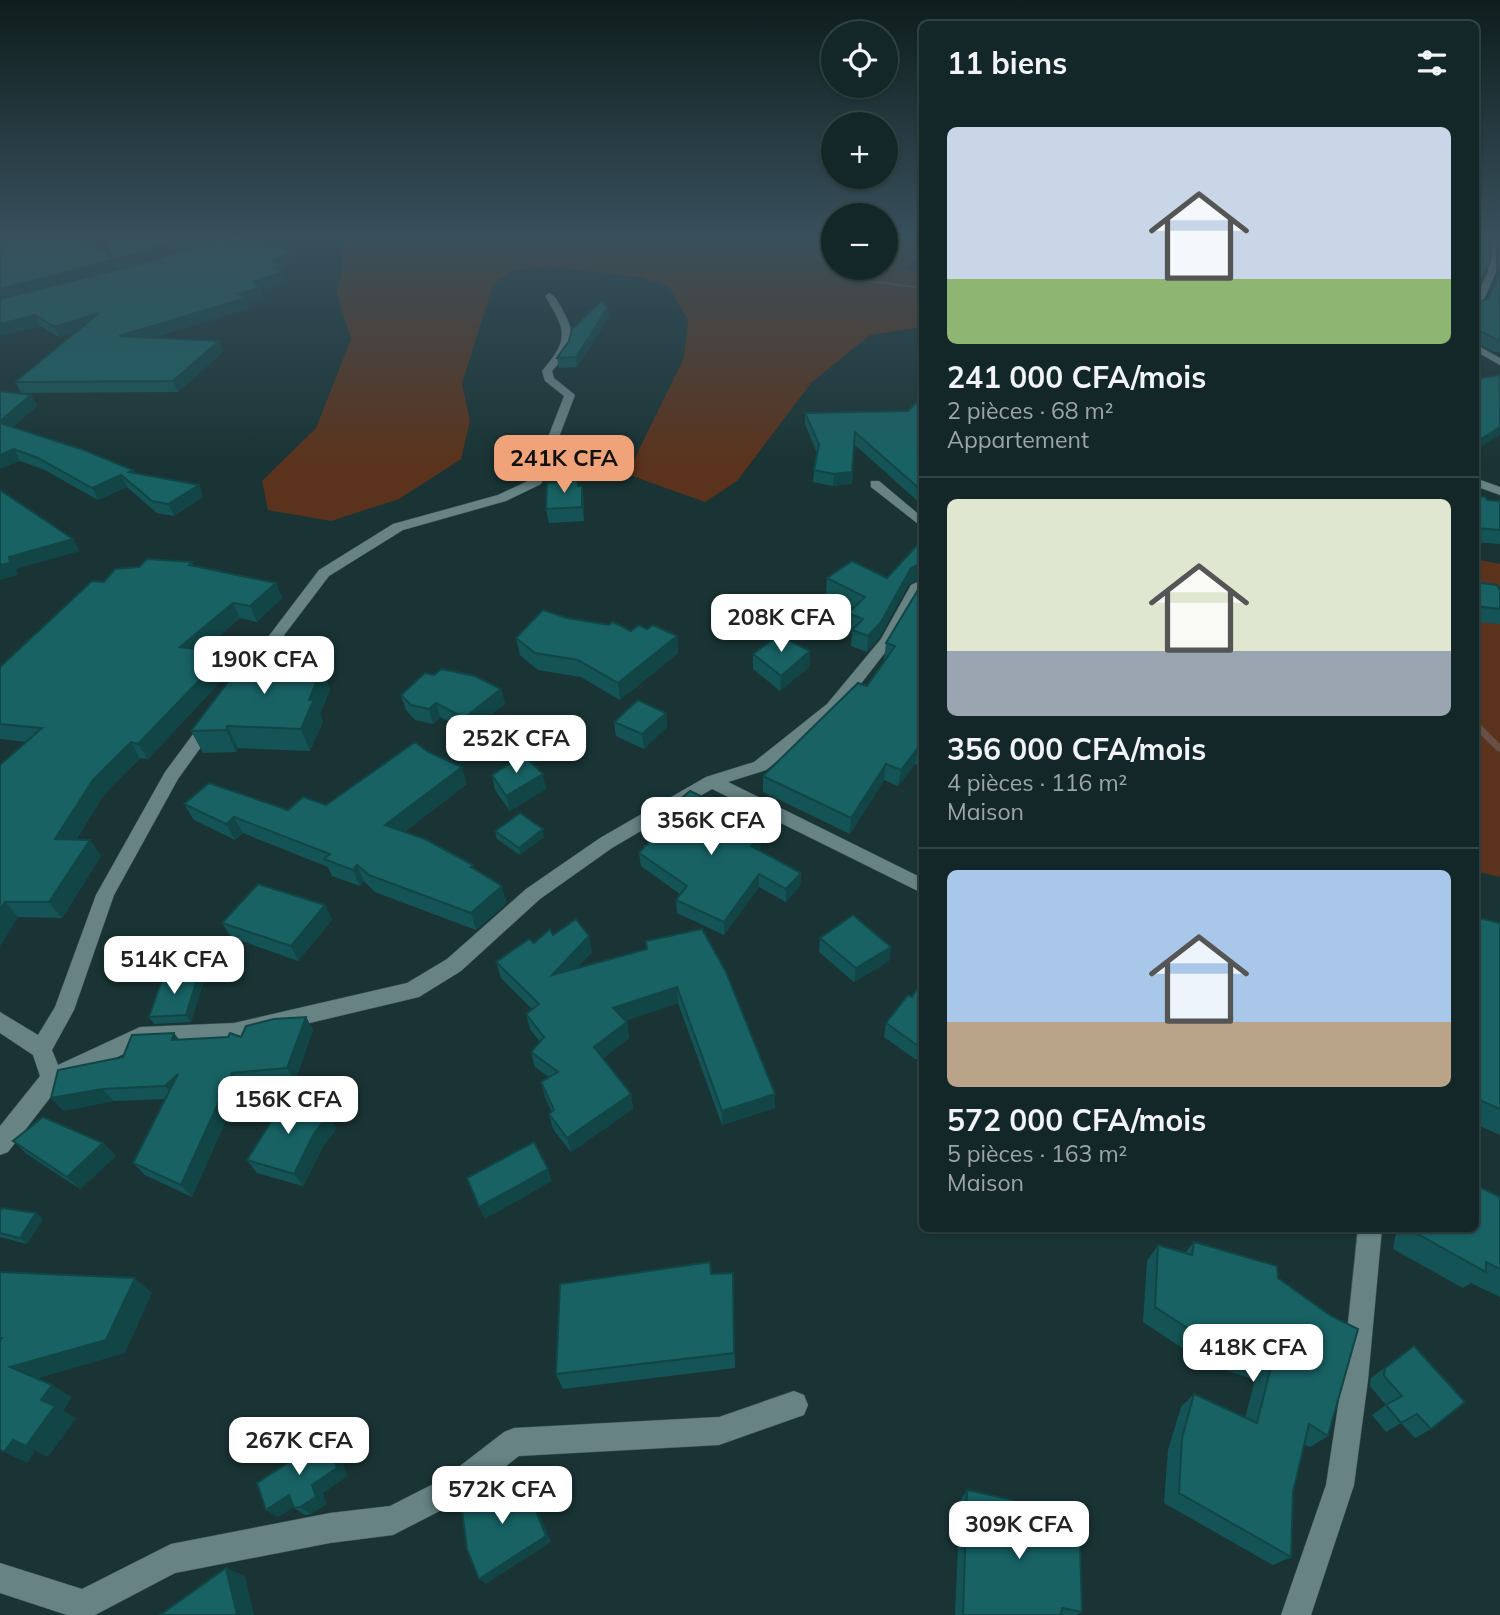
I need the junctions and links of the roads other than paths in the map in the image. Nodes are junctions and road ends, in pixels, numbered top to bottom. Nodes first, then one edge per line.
1 (560, 311) edge
2 (1479, 349) edge
3 (1500, 362) edge
4 (1479, 483) edge
5 (876, 484) dead end
6 (1500, 491) edge
7 (919, 520) edge
8 (919, 586) edge
9 (712, 780) junction
10 (919, 884) edge
11 (0, 1021) edge
12 (41, 1049) junction
13 (52, 1078) junction
14 (0, 1144) edge
15 (1370, 1232) edge
16 (794, 1405) dead end
17 (0, 1578) edge
18 (84, 1610) edge
19 (1296, 1615) edge

1 - 12 street
2 - 3 street
4 - 6 street
5 - 7 street
8 - 9 street
9 - 10 street
9 - 13 street
11 - 12 street
12 - 13 street
13 - 14 street
15 - 19 street
16 - 18 street
17 - 18 street

